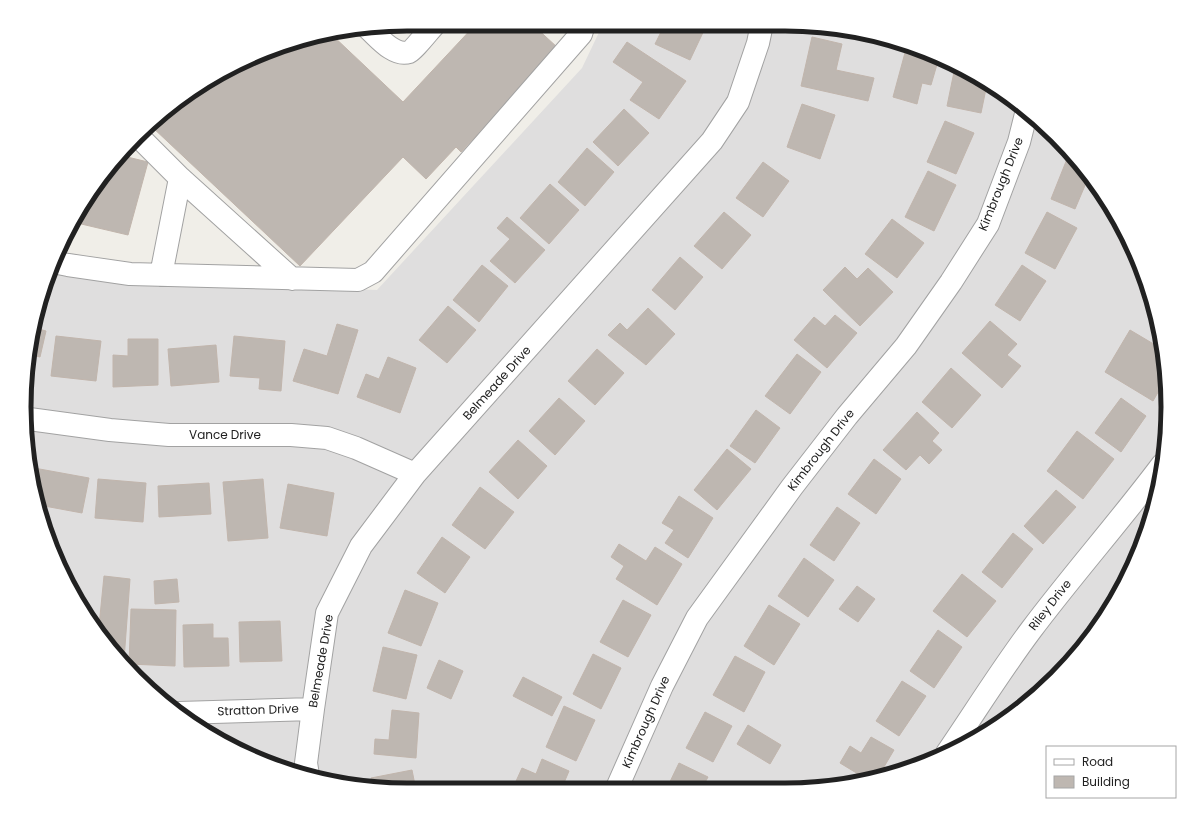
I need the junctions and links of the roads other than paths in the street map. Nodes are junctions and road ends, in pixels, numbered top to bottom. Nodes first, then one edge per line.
1 (429, 31) edge
2 (582, 31) edge
3 (761, 31) edge
4 (373, 33) edge
5 (1025, 118) edge
6 (142, 140) edge
7 (180, 178) junction
8 (60, 263) edge
9 (161, 275) junction
10 (292, 279) junction
11 (31, 419) edge
12 (415, 474) junction
13 (1155, 474) edge
14 (312, 709) junction
15 (188, 713) edge
16 (954, 742) edge
17 (307, 769) edge
18 (619, 783) edge

1 - 4 street
2 - 10 street
3 - 12 street, Belmeade Drive
5 - 18 street, Kimbrough Drive
6 - 7 street
7 - 9 street
7 - 10 street
8 - 9 street
9 - 10 street
11 - 12 street, Vance Drive
12 - 14 street, Belmeade Drive
13 - 16 street, Riley Drive
14 - 15 street, Stratton Drive
14 - 17 street, Belmeade Drive

